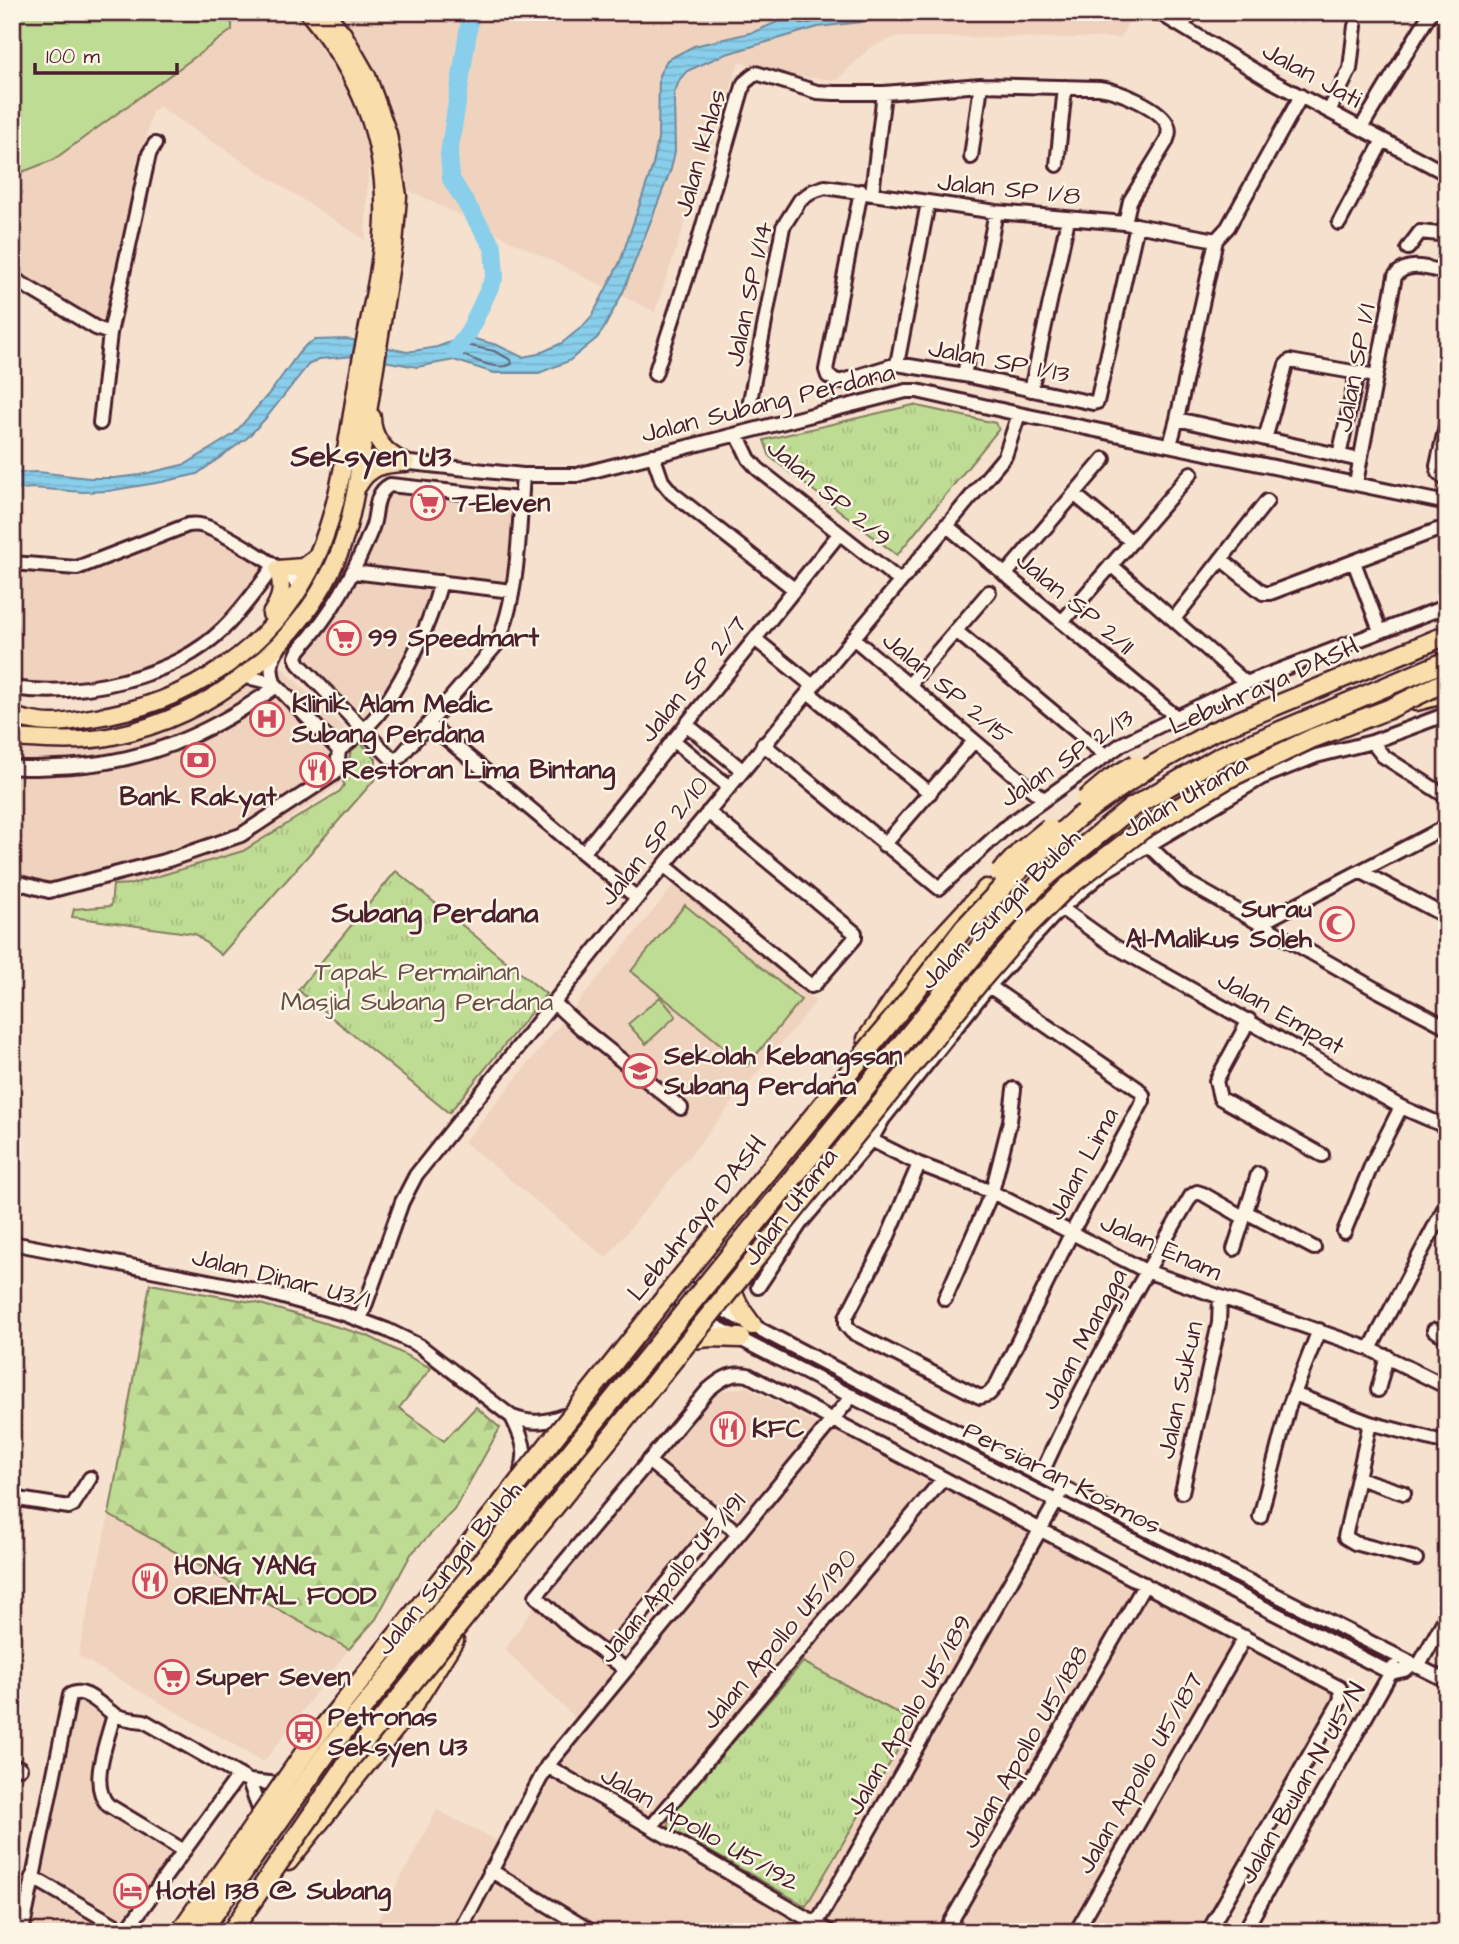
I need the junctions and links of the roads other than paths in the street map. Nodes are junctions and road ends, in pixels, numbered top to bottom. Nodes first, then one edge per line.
1 (308, 12) edge
2 (325, 12) edge
3 (1157, 12) edge
4 (1193, 12) edge
5 (1431, 12) edge
6 (1181, 26) junction
7 (1355, 26) dead end
8 (981, 85) junction
9 (1065, 87) junction
10 (884, 93) junction
11 (1301, 96) junction
12 (1329, 111) junction
13 (1361, 128) junction
14 (1383, 140) junction
15 (155, 144) dead end
16 (971, 157) dead end
17 (1056, 164) dead end
18 (1446, 172) edge
19 (867, 192) junction
20 (800, 200) joint
21 (928, 203) junction
22 (996, 212) junction
23 (1068, 219) junction
24 (1339, 223) dead end
25 (1131, 224) junction
26 (1447, 226) edge
27 (1216, 240) junction
28 (1408, 248) dead end
29 (1447, 273) edge
30 (12, 278) edge
31 (374, 326) junction
32 (110, 333) junction
33 (897, 364) junction
34 (654, 374) dead end
35 (1357, 374) junction
36 (964, 375) junction
37 (1376, 376) junction
38 (368, 379) junction
39 (1031, 390) junction
40 (750, 401) dead end
41 (1019, 414) junction
42 (1177, 419) junction
43 (1447, 421) edge
44 (100, 423) dead end
45 (737, 433) junction
46 (1265, 439) junction
47 (1170, 444) junction
48 (653, 455) junction
49 (344, 456) junction
50 (1339, 456) junction
51 (1104, 458) dead end
52 (361, 459) junction
53 (1360, 460) junction
54 (406, 463) junction
55 (1191, 473) dead end
56 (523, 475) junction
57 (1447, 481) edge
58 (1356, 482) junction
59 (356, 489) junction
60 (1074, 494) junction
61 (521, 499) junction
62 (1267, 500) dead end
63 (1447, 503) edge
64 (946, 525) junction
65 (1447, 531) edge
66 (839, 534) junction
67 (1132, 542) junction
68 (317, 556) junction
69 (1221, 559) junction
70 (1354, 562) junction
71 (12, 563) edge
72 (1111, 565) junction
73 (276, 567) junction
74 (354, 572) junction
75 (1005, 575) junction
76 (900, 581) junction
77 (441, 582) junction
78 (301, 587) junction
79 (794, 589) junction
80 (512, 591) junction
81 (989, 592) dead end
82 (1447, 606) edge
83 (1174, 620) junction
84 (1062, 622) junction
85 (291, 631) junction
86 (956, 631) junction
87 (1380, 631) junction
88 (1445, 634) edge
89 (853, 638) junction
90 (755, 639) junction
91 (249, 648) junction
92 (1447, 661) edge
93 (1447, 668) edge
94 (1447, 681) edge
95 (234, 682) junction
96 (1246, 683) junction
97 (275, 685) junction
98 (909, 685) junction
99 (12, 688) edge
100 (810, 689) junction
101 (1447, 693) edge
102 (1298, 696) junction
103 (1390, 709) junction
104 (1447, 715) edge
105 (1175, 716) junction
106 (12, 717) edge
107 (685, 724) junction
108 (425, 729) junction
109 (363, 731) junction
110 (12, 738) edge
111 (673, 740) junction
112 (974, 741) junction
113 (1372, 742) junction
114 (764, 744) junction
115 (340, 750) junction
116 (1105, 755) junction
117 (12, 766) edge
118 (742, 770) junction
119 (729, 786) junction
120 (930, 793) junction
121 (1447, 797) edge
122 (1043, 799) junction
123 (708, 812) junction
124 (1447, 826) edge
125 (1147, 844) junction
126 (884, 845) junction
127 (583, 852) junction
128 (664, 865) junction
129 (1360, 871) junction
130 (12, 881) edge
131 (637, 898) junction
132 (1061, 908) junction
133 (1447, 917) edge
134 (1259, 923) junction
135 (989, 986) junction
136 (553, 1002) junction
137 (1249, 1020) junction
138 (1447, 1027) edge
139 (852, 1063) junction
140 (1014, 1089) dead end
141 (1401, 1107) junction
142 (681, 1108) dead end
143 (1447, 1127) edge
144 (871, 1140) junction
145 (1322, 1155) dead end
146 (919, 1164) junction
147 (1258, 1174) dead end
148 (992, 1192) junction
149 (1447, 1203) edge
150 (1244, 1215) junction
151 (724, 1216) junction
152 (1072, 1232) junction
153 (1344, 1232) dead end
154 (12, 1243) edge
155 (746, 1244) junction
156 (1314, 1248) dead end
157 (1234, 1250) dead end
158 (1146, 1271) junction
159 (673, 1284) junction
160 (758, 1287) dead end
161 (1220, 1298) junction
162 (944, 1299) dead end
163 (696, 1306) junction
164 (360, 1320) junction
165 (1319, 1330) junction
166 (1434, 1330) dead end
167 (746, 1332) junction
168 (1447, 1337) edge
169 (1370, 1349) junction
170 (1387, 1356) junction
171 (653, 1357) junction
172 (1447, 1387) edge
173 (1378, 1390) dead end
174 (1294, 1394) junction
175 (852, 1396) junction
176 (562, 1416) junction
177 (512, 1417) junction
178 (834, 1421) junction
179 (1370, 1423) junction
180 (549, 1434) junction
181 (1447, 1443) edge
182 (648, 1461) junction
183 (521, 1471) junction
184 (1041, 1475) junction
185 (90, 1478) dead end
186 (1358, 1478) junction
187 (555, 1480) junction
188 (942, 1480) junction
189 (1064, 1488) junction
190 (1182, 1492) dead end
191 (1404, 1493) dead end
192 (12, 1498) edge
193 (1057, 1501) junction
194 (1260, 1517) dead end
195 (721, 1519) junction
196 (1040, 1530) junction
197 (738, 1533) junction
198 (1416, 1559) dead end
199 (1145, 1584) junction
200 (1447, 1615) edge
201 (1245, 1637) junction
202 (606, 1656) junction
203 (1400, 1657) junction
204 (1415, 1665) junction
205 (625, 1669) junction
206 (1391, 1673) junction
207 (1447, 1681) edge
208 (114, 1714) junction
209 (547, 1766) junction
210 (244, 1778) junction
211 (280, 1784) junction
212 (260, 1812) junction
213 (651, 1827) junction
214 (184, 1851) junction
215 (490, 1870) junction
216 (32, 1877) junction
217 (816, 1924) junction
218 (588, 1931) edge
219 (22, 1932) edge
220 (125, 1932) edge
221 (178, 1932) edge
222 (201, 1932) edge
223 (207, 1932) edge
224 (231, 1932) edge
225 (458, 1932) edge
226 (830, 1932) edge
227 (945, 1932) edge
228 (1076, 1932) edge
229 (1208, 1932) edge
230 (1244, 1932) edge

1 - 31 main road
2 - 31 main road
3 - 6 street, Jalan Jati
4 - 6 street
5 - 13 street
6 - 11 street, Jalan Jati
7 - 12 street
8 - 9 street, Jalan Ikhlas
8 - 10 street, Jalan Ikhlas
8 - 16 street
9 - 17 street
9 - 25 street, Jalan Ikhlas
10 - 19 street
10 - 34 street, Jalan Ikhlas
11 - 12 street, Jalan Jati
11 - 27 street
12 - 13 street, Jalan Jati
13 - 14 street, Jalan Jati
14 - 18 street, Jalan Jati
14 - 24 street
15 - 32 street
19 - 20 street, Jalan SP 1/8
19 - 21 street, Jalan SP 1/8
19 - 33 street, Jalan SP 1/13
20 - 40 street, Jalan SP 1/14
21 - 22 street, Jalan SP 1/8
21 - 33 street
22 - 23 street, Jalan SP 1/8
22 - 36 street
23 - 25 street, Jalan SP 1/8
23 - 39 street
25 - 27 street, Jalan SP 1/8
25 - 39 street, Jalan SP 1/13
26 - 28 street
27 - 42 street
29 - 37 street, Jalan SP 1/1
30 - 32 street
31 - 38 main road
32 - 44 street
33 - 36 street, Jalan SP 1/13
35 - 37 street
35 - 46 street
35 - 50 street
36 - 39 street, Jalan SP 1/13
37 - 53 street, Jalan SP 1/1
38 - 49 main road
38 - 52 main road
38 - 54 main road
41 - 45 street, Jalan Subang Perdana
41 - 47 street, Jalan Subang Perdana
41 - 64 street, Jalan SP 2/10
42 - 46 street
42 - 47 street
43 - 57 street
45 - 48 street, Jalan Subang Perdana
45 - 66 street, Jalan SP 2/9
46 - 50 street
47 - 58 street, Jalan Subang Perdana
48 - 56 street, Jalan Subang Perdana
48 - 79 street
49 - 52 street, Jalan Subang Perdana
49 - 68 main road
50 - 53 street
51 - 60 street
52 - 54 street, Jalan Subang Perdana
52 - 59 main road
53 - 58 street, Jalan SP 1/1
54 - 56 street, Jalan Subang Perdana
54 - 59 main road
55 - 67 street
56 - 61 street
58 - 63 street, Jalan Subang Perdana
59 - 85 main road
60 - 67 street
60 - 75 street
61 - 74 street
61 - 80 street
62 - 69 street
64 - 75 street, Jalan SP 2/11
64 - 76 street, Jalan SP 2/10
65 - 70 street
66 - 76 street, Jalan SP 2/9
66 - 79 street, Jalan SP 2/7
67 - 72 street
68 - 73 main road
68 - 78 main road
69 - 70 street
69 - 83 street
70 - 87 street
71 - 73 street
72 - 83 street
72 - 84 street
73 - 78 street
73 - 91 main road
73 - 99 street
74 - 77 street
74 - 109 street
75 - 84 street, Jalan SP 2/11
76 - 89 street, Jalan SP 2/10
77 - 80 street
77 - 109 street
78 - 85 main road
78 - 91 main road
79 - 90 street, Jalan SP 2/7
80 - 108 street
81 - 86 street
82 - 87 street, Jalan SP 2/13
83 - 96 street
84 - 105 street, Jalan SP 2/11
85 - 95 main road
85 - 97 street
86 - 98 street
86 - 116 street
87 - 96 street, Jalan SP 2/13
88 - 102 highway, Lebuhraya DASH, bridge
88 - 139 highway, Jalan Sungai Buloh
89 - 98 street, Jalan SP 2/15
89 - 100 street, Jalan SP 2/10
90 - 100 street
90 - 107 street, Jalan SP 2/7
91 - 106 main road
92 - 222 highway, Lebuhraya DASH, bridge
93 - 155 highway, Jalan Sungai Buloh
94 - 103 highway, bridge
95 - 97 street
95 - 110 main road
96 - 105 street, Jalan SP 2/13
97 - 115 street
97 - 117 street
98 - 112 street, Jalan SP 2/15
100 - 114 street, Jalan SP 2/10
100 - 120 street
101 - 103 highway, bridge
102 - 139 highway, bridge
102 - 221 highway, Lebuhraya DASH, bridge
103 - 224 highway, bridge
104 - 113 street, Jalan Utama
105 - 116 street, Jalan SP 2/13
107 - 111 street, Jalan SP 2/7
107 - 118 street
108 - 109 street
108 - 127 street
109 - 115 street
111 - 119 street
111 - 127 street, Jalan SP 2/7
112 - 120 street
112 - 122 street, Jalan SP 2/15
113 - 121 street
113 - 125 street, Jalan Utama
114 - 118 street, Jalan SP 2/10
114 - 126 street, Jalan SP 2/13
115 - 130 street
116 - 122 street, Jalan SP 2/13
118 - 119 street, Jalan SP 2/10
119 - 123 street, Jalan SP 2/10
120 - 126 street
122 - 126 street, Jalan SP 2/13
123 - 128 street, Jalan SP 2/10
123 - 128 street
124 - 129 street
125 - 132 street, Jalan Utama
125 - 134 street
127 - 131 street
128 - 131 street, Jalan SP 2/10
129 - 133 street
129 - 134 street
131 - 136 street, Jalan SP 2/10
132 - 135 street, Jalan Utama
132 - 137 street, Jalan Empat
134 - 138 street
135 - 144 street, Jalan Utama
135 - 152 street, Jalan Lima
136 - 142 street
136 - 164 street, Jalan SP 2/10
137 - 141 street, Jalan Empat
137 - 145 street
139 - 151 highway, Jalan Sungai Buloh
140 - 148 street
141 - 143 street, Jalan Empat
141 - 153 street
144 - 146 street, Jalan Enam
144 - 160 street, Jalan Utama
146 - 148 street, Jalan Enam
146 - 152 street, Jalan Lima
147 - 150 street
148 - 152 street, Jalan Enam
148 - 162 street
149 - 169 street
150 - 156 street
150 - 157 street
150 - 158 street, Jalan Mangga
151 - 159 highway, Jalan Sungai Buloh
151 - 176 highway, Jalan Sungai Buloh
152 - 158 street, Jalan Enam
154 - 164 street, Jalan Dinar U3/1
155 - 163 highway, Jalan Sungai Buloh
155 - 167 highway
158 - 161 street, Jalan Enam
158 - 184 street, Jalan Mangga
159 - 163 street, Persiaran Kosmos
159 - 180 highway, Jalan Sungai Buloh
161 - 165 street, Jalan Enam
161 - 190 street, Jalan Sukun
163 - 167 street, Persiaran Kosmos
163 - 171 highway, Jalan Sungai Buloh
164 - 177 street, Jalan Dinar U3/1
165 - 169 street, Jalan Enam
165 - 174 street
166 - 168 street
167 - 171 highway
167 - 175 street, Persiaran Kosmos
167 - 184 street, Persiaran Kosmos
169 - 170 street, Jalan Enam
170 - 172 street, Jalan Enam
170 - 173 street
171 - 187 highway, Jalan Sungai Buloh
174 - 179 street
174 - 194 street
175 - 178 street, Jalan Apollo U5/191
175 - 193 street, Persiaran Kosmos
176 - 177 street
176 - 180 highway, Jalan Sungai Buloh
177 - 183 street
178 - 182 street
178 - 188 street
178 - 197 street, Jalan Apollo U5/191
179 - 181 street
179 - 186 street
180 - 183 highway, Jalan Sungai Buloh
182 - 195 street
182 - 202 street
183 - 211 highway, Jalan Sungai Buloh
184 - 189 street, Persiaran Kosmos
185 - 192 street
186 - 191 street
186 - 198 street
187 - 223 highway, Jalan Sungai Buloh
187 - 224 highway, bridge
188 - 196 street
188 - 213 street, Jalan Apollo U5/190
189 - 193 street, Jalan Apollo U5/189
189 - 203 street, Persiaran Kosmos
193 - 196 street, Jalan Apollo U5/189
193 - 206 street, Persiaran Kosmos
195 - 197 street
195 - 202 street
196 - 199 street
196 - 217 street, Jalan Apollo U5/189
197 - 205 street, Jalan Apollo U5/191
199 - 201 street
199 - 227 street, Jalan Apollo U5/188
200 - 204 street
201 - 228 street, Jalan Apollo U5/187
201 - 229 street
202 - 205 street
203 - 204 street, Persiaran Kosmos
203 - 206 street, Jalan Bulan N U5/N
204 - 206 street
204 - 207 street, Persiaran Kosmos
205 - 209 street, Jalan Apollo U5/191
206 - 230 street, Jalan Bulan N U5/N
208 - 210 street
208 - 214 street
208 - 216 street
209 - 213 street, Jalan Apollo U5/192
209 - 215 street, Jalan Apollo U5/191
210 - 211 street
210 - 212 street
210 - 214 street
211 - 212 highway, Jalan Sungai Buloh
212 - 221 highway, Jalan Sungai Buloh
213 - 217 street, Jalan Apollo U5/192
214 - 220 street
215 - 218 street
215 - 225 street, Jalan Apollo U5/191
216 - 219 street
216 - 220 street
217 - 226 street, Jalan Apollo U5/192

